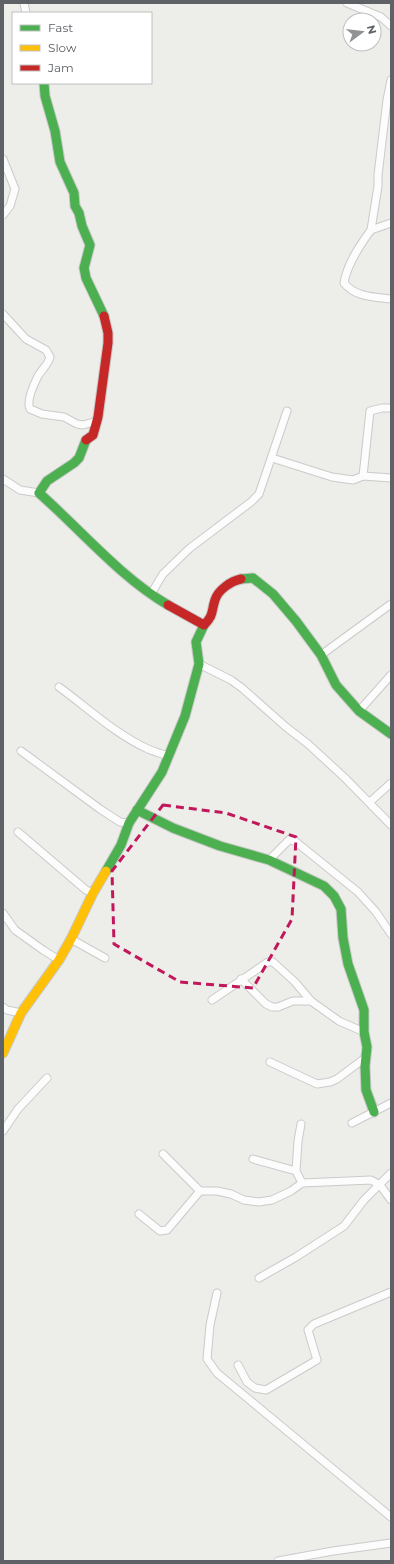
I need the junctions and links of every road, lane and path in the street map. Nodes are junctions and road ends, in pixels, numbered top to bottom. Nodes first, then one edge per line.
1 (347, 3) edge
2 (391, 26) edge
3 (391, 80) edge
4 (44, 84) edge
5 (3, 159) edge
6 (3, 215) edge
7 (391, 223) edge
8 (371, 230) junction
9 (391, 299) edge
10 (3, 314) edge
11 (391, 408) edge
12 (287, 411) dead end
13 (97, 421) junction
14 (272, 458) junction
15 (363, 476) junction
16 (391, 478) edge
17 (3, 479) edge
18 (39, 493) junction
19 (151, 594) junction
20 (391, 604) edge
21 (204, 625) junction
22 (321, 654) junction
23 (199, 664) junction
24 (391, 675) edge
25 (58, 687) dead end
26 (359, 711) junction
27 (391, 734) edge
28 (21, 751) dead end
29 (169, 756) junction
30 (391, 783) edge
31 (368, 801) junction
32 (137, 810) junction
33 (129, 823) junction
34 (391, 825) edge
35 (18, 832) dead end
36 (269, 860) junction
37 (93, 893) junction
38 (3, 914) edge
39 (391, 934) edge
40 (71, 939) junction
41 (105, 958) dead end
42 (59, 960) junction
43 (241, 979) junction
44 (212, 1000) dead end
45 (311, 1001) junction
46 (3, 1007) edge
47 (21, 1013) junction
48 (364, 1032) junction
49 (3, 1053) edge
50 (366, 1058) junction
51 (270, 1062) dead end
52 (47, 1078) dead end
53 (391, 1103) edge
54 (374, 1112) junction
55 (352, 1123) dead end
56 (301, 1124) dead end
57 (3, 1131) edge
58 (163, 1154) dead end
59 (253, 1159) dead end
60 (296, 1171) junction
61 (391, 1173) edge
62 (302, 1183) junction
63 (380, 1185) junction
64 (200, 1191) junction
65 (391, 1200) edge
66 (139, 1214) dead end
67 (259, 1278) dead end
68 (391, 1292) edge
69 (217, 1293) dead end
70 (238, 1365) dead end
71 (391, 1517) edge
72 (391, 1543) edge
73 (278, 1561) edge

1 - 2 street
3 - 8 street
4 - 13 street
5 - 6 street
7 - 8 street
8 - 9 street
10 - 13 street
11 - 15 street
12 - 14 street
13 - 18 street
14 - 15 street
14 - 19 street
15 - 16 street
17 - 18 street
18 - 19 street
19 - 21 street
20 - 22 street
21 - 22 street
21 - 23 street
22 - 26 street
23 - 29 street
23 - 31 street
24 - 26 street
25 - 29 street
26 - 27 street
28 - 33 street
29 - 32 street
30 - 31 street
31 - 34 street
32 - 33 street
32 - 36 street
33 - 37 street
35 - 37 street
36 - 39 street
36 - 48 street
37 - 40 street
38 - 42 street
40 - 41 street
40 - 42 street
42 - 47 street
43 - 44 street
43 - 45 street
43 - 45 street
45 - 48 street
46 - 47 street
47 - 49 street
48 - 50 street
50 - 51 street
50 - 54 street
52 - 57 street
53 - 54 street
54 - 55 street
56 - 60 street
58 - 64 street
59 - 60 street
60 - 62 street
61 - 63 street
62 - 63 street
62 - 64 street
63 - 65 street
63 - 67 street
64 - 66 street
68 - 70 street
69 - 71 street
72 - 73 street

